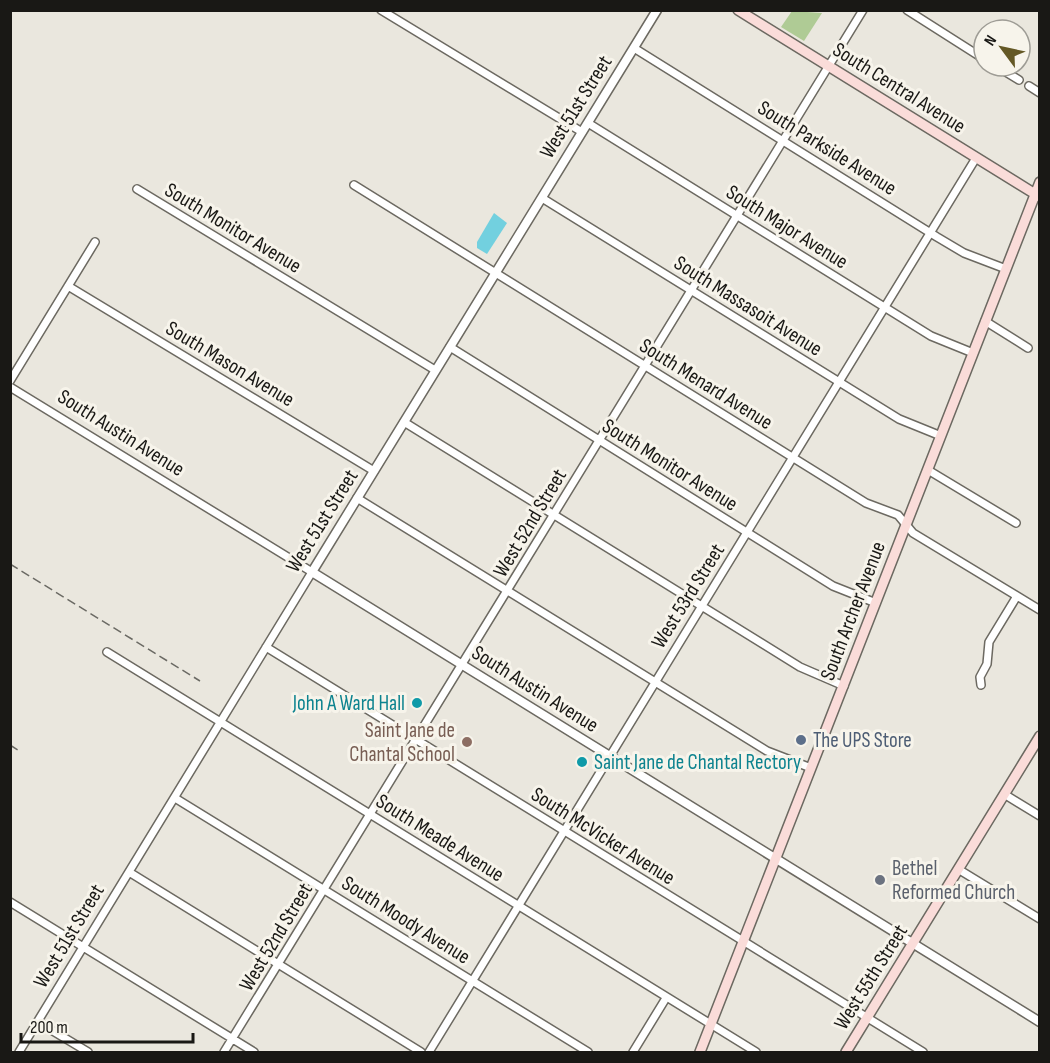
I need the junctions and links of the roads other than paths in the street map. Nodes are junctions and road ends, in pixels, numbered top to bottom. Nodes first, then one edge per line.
1 (381, 10) edge
2 (657, 10) edge
3 (738, 10) edge
4 (864, 10) edge
5 (907, 10) edge
6 (634, 48) junction
7 (972, 51) edge
8 (829, 66) junction
9 (1016, 78) edge
10 (1019, 80) dead end
11 (1029, 86) dead end
12 (1040, 93) edge
13 (588, 123) junction
14 (582, 132) junction
15 (783, 140) junction
16 (976, 158) junction
17 (1040, 182) edge
18 (354, 185) dead end
19 (136, 189) dead end
20 (1037, 195) edge
21 (542, 198) junction
22 (738, 215) junction
23 (931, 233) junction
24 (95, 242) dead end
25 (1006, 269) junction
26 (496, 272) junction
27 (68, 286) junction
28 (691, 291) junction
29 (885, 307) junction
30 (985, 321) junction
31 (450, 347) junction
32 (1028, 348) dead end
33 (973, 353) junction
34 (645, 365) junction
35 (435, 370) junction
36 (10, 381) edge
37 (839, 382) junction
38 (10, 387) edge
39 (404, 422) junction
40 (941, 436) junction
41 (599, 441) junction
42 (793, 458) junction
43 (928, 470) junction
44 (374, 471) junction
45 (357, 498) junction
46 (554, 515) junction
47 (1016, 523) dead end
48 (906, 525) junction
49 (747, 532) junction
50 (312, 572) junction
51 (508, 590) junction
52 (1017, 597) junction
53 (876, 603) junction
54 (702, 607) junction
55 (1040, 610) edge
56 (266, 647) junction
57 (107, 652) dead end
58 (462, 665) junction
59 (655, 682) junction
60 (981, 685) dead end
61 (844, 686) junction
62 (221, 722) junction
63 (1040, 735) edge
64 (416, 740) junction
65 (610, 757) junction
66 (811, 768) junction
67 (1004, 794) junction
68 (175, 798) junction
69 (370, 815) junction
70 (1040, 816) edge
71 (564, 832) junction
72 (775, 858) junction
73 (958, 869) junction
74 (129, 872) junction
75 (324, 889) junction
76 (10, 902) edge
77 (518, 906) junction
78 (1040, 919) edge
79 (742, 942) junction
80 (912, 944) junction
81 (83, 948) junction
82 (279, 964) junction
83 (472, 981) junction
84 (666, 998) junction
85 (867, 1018) junction
86 (38, 1022) junction
87 (1040, 1022) edge
88 (710, 1024) junction
89 (232, 1039) junction
90 (19, 1053) edge
91 (88, 1053) edge
92 (224, 1053) edge
93 (254, 1053) edge
94 (421, 1053) edge
95 (429, 1053) edge
96 (588, 1053) edge
97 (633, 1053) edge
98 (700, 1053) edge
99 (756, 1053) edge
100 (846, 1053) edge
101 (923, 1053) edge

1 - 14 street
2 - 6 street, West 51st Street
3 - 8 main road, South Central Avenue
4 - 8 street, West 52nd Street
5 - 7 street
6 - 13 street, West 51st Street
6 - 15 street, South Parkside Avenue
8 - 15 street, West 52nd Street
8 - 16 main road, South Central Avenue
9 - 10 street
11 - 12 street
13 - 14 street, West 51st Street
13 - 22 street, South Major Avenue
14 - 21 street, West 51st Street
15 - 22 street, West 52nd Street
15 - 23 street, South Parkside Avenue
16 - 20 main road, South Central Avenue
16 - 23 street, West 53rd Street
17 - 20 main road, South Archer Avenue
18 - 26 street, South Menard Avenue
19 - 35 street, South Monitor Avenue
20 - 25 main road, South Archer Avenue
21 - 26 street, West 51st Street
21 - 28 street, South Massasoit Avenue
22 - 28 street, West 52nd Street
22 - 29 street, South Major Avenue
23 - 25 street, South Parkside Avenue
23 - 29 street, West 53rd Street
24 - 27 street
25 - 30 main road, South Archer Avenue
26 - 31 street, West 51st Street
26 - 34 street, South Menard Avenue
27 - 36 street
27 - 44 street, South Mason Avenue
28 - 34 street, West 52nd Street
28 - 37 street, South Massasoit Avenue
29 - 33 street, South Major Avenue
29 - 37 street, West 53rd Street
30 - 32 street
30 - 33 main road, South Archer Avenue
31 - 35 street, West 51st Street
31 - 41 street, South Monitor Avenue
33 - 40 main road, South Archer Avenue
34 - 41 street, West 52nd Street
34 - 42 street, South Menard Avenue
35 - 39 street, West 51st Street
37 - 40 street, South Massasoit Avenue
37 - 42 street, West 53rd Street
38 - 50 street, South Austin Avenue
39 - 44 street, West 51st Street
39 - 46 street
40 - 43 main road, South Archer Avenue
41 - 46 street, West 52nd Street
41 - 49 street, South Monitor Avenue
42 - 48 street, South Menard Avenue
42 - 49 street, West 53rd Street
43 - 47 street
43 - 48 main road, South Archer Avenue
44 - 45 street, West 51st Street
45 - 50 street, West 51st Street
45 - 51 street
46 - 51 street, West 52nd Street
46 - 54 street
48 - 52 street, South Menard Avenue
48 - 53 main road, South Archer Avenue
49 - 53 street, South Monitor Avenue
49 - 54 street, West 53rd Street
50 - 56 street, West 51st Street
50 - 58 street, South Austin Avenue
51 - 58 street, West 52nd Street
51 - 59 street
52 - 55 street, South Menard Avenue
52 - 60 street
53 - 61 main road, South Archer Avenue
54 - 59 street, West 53rd Street
54 - 61 street
56 - 62 street, West 51st Street
56 - 64 street, South McVicker Avenue
57 - 62 street, South Meade Avenue
58 - 64 street, West 52nd Street
58 - 65 street, South Austin Avenue
59 - 65 street, West 53rd Street
59 - 66 street
61 - 66 main road, South Archer Avenue
62 - 68 street, West 51st Street
62 - 69 street, South Meade Avenue
63 - 67 main road, West 55th Street
64 - 69 street, West 52nd Street
64 - 71 street, South McVicker Avenue
65 - 71 street, West 53rd Street
65 - 72 street, South Austin Avenue
66 - 72 main road, South Archer Avenue
67 - 70 street
67 - 73 main road, West 55th Street
68 - 74 street, West 51st Street
68 - 75 street, South Moody Avenue
69 - 75 street, West 52nd Street
69 - 77 street, South Meade Avenue
71 - 77 street, West 53rd Street
71 - 79 street, South McVicker Avenue
72 - 79 main road, South Archer Avenue
72 - 80 street, South Austin Avenue
73 - 78 street
73 - 80 main road, West 55th Street
74 - 81 street, West 51st Street
74 - 82 street
75 - 82 street, West 52nd Street
75 - 83 street, South Moody Avenue
76 - 81 street
77 - 83 street, West 53rd Street
77 - 84 street, South Meade Avenue
79 - 85 street, South McVicker Avenue
79 - 88 main road, South Archer Avenue
80 - 85 main road, West 55th Street
80 - 87 street, South Austin Avenue
81 - 86 street, West 51st Street
81 - 89 street
82 - 89 street, West 52nd Street
82 - 94 street
83 - 95 street, West 53rd Street
83 - 96 street, South Moody Avenue
84 - 88 street, South Meade Avenue
84 - 97 street
85 - 100 main road, West 55th Street
85 - 101 street, South McVicker Avenue
86 - 90 street, West 51st Street
86 - 91 street
88 - 98 main road, South Archer Avenue
88 - 99 street, South Meade Avenue
89 - 92 street, West 52nd Street
89 - 93 street

